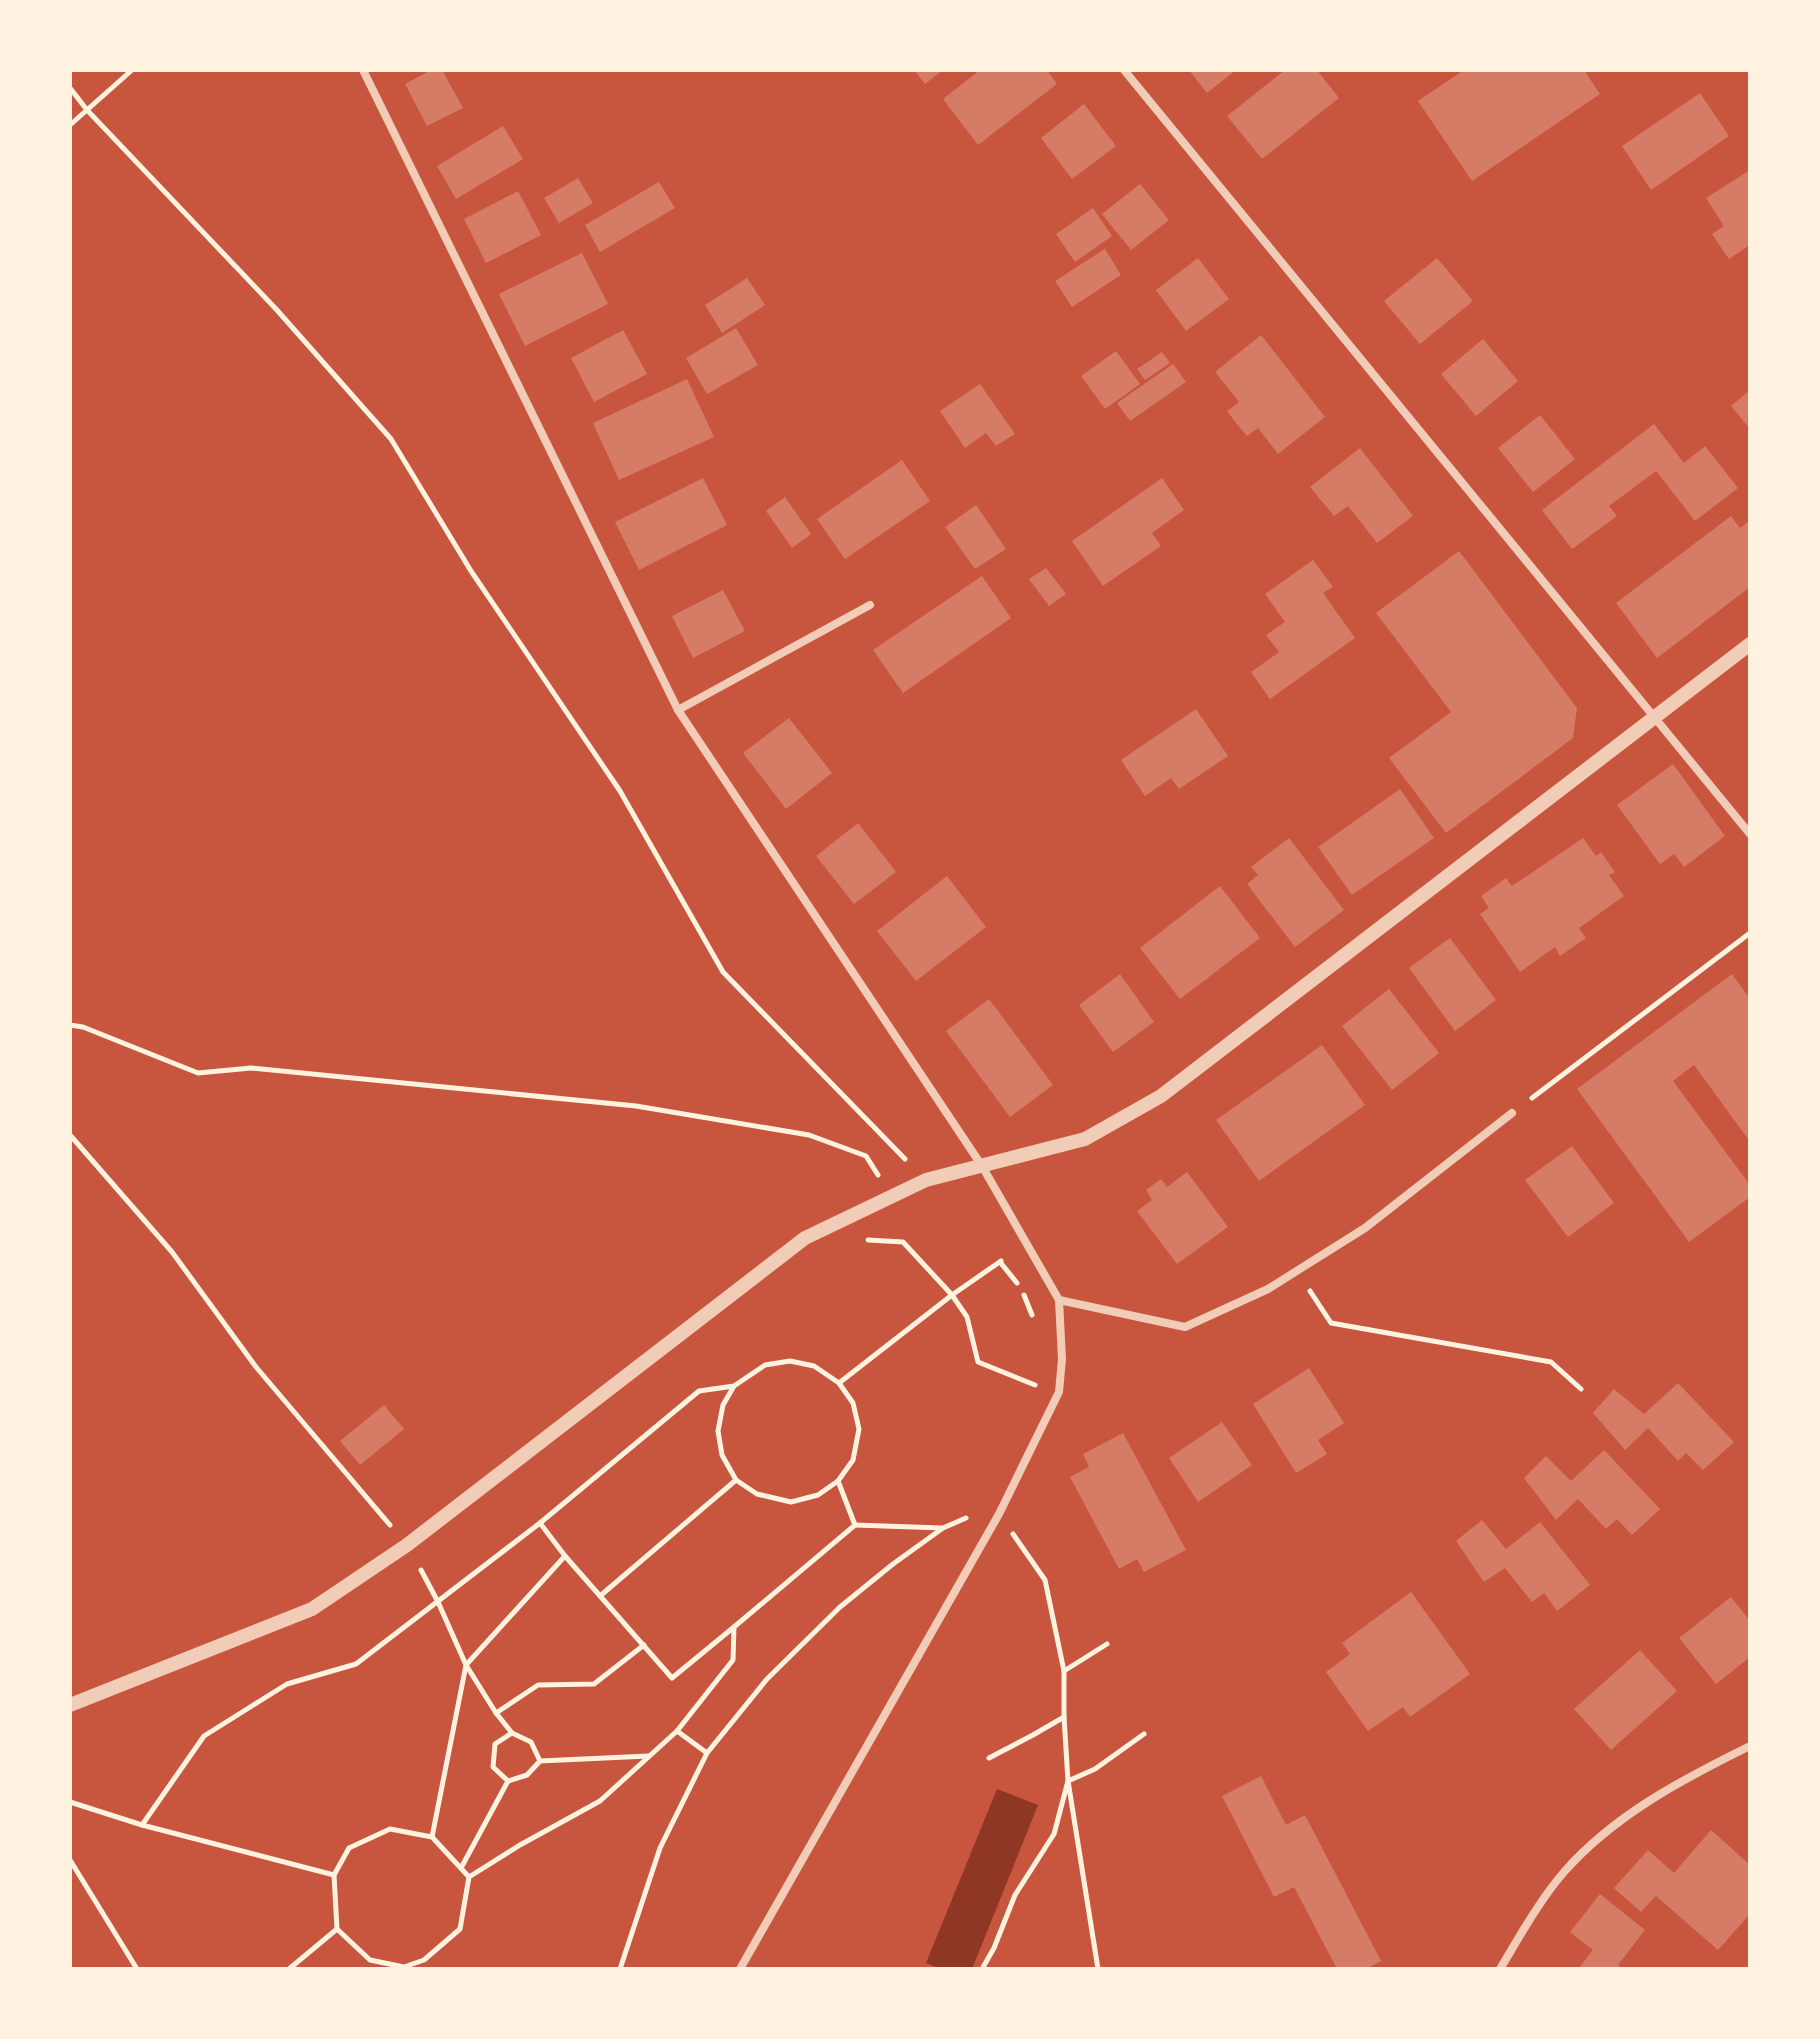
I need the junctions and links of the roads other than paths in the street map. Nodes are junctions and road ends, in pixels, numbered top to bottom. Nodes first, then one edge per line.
1 (363, 70) edge
2 (1124, 70) edge
3 (870, 605) dead end
4 (1750, 644) edge
5 (678, 710) junction
6 (1654, 718) junction
7 (1750, 834) edge
8 (1512, 1113) road end
9 (982, 1166) junction
10 (1059, 1300) junction
11 (70, 1705) edge
12 (1750, 1746) edge
13 (740, 1969) edge
14 (1500, 1969) edge

1 - 5 street
2 - 6 street
3 - 5 street
4 - 6 street
5 - 9 street
6 - 7 street
6 - 9 street
8 - 10 street
9 - 10 street
9 - 11 street
10 - 13 street
12 - 14 street

